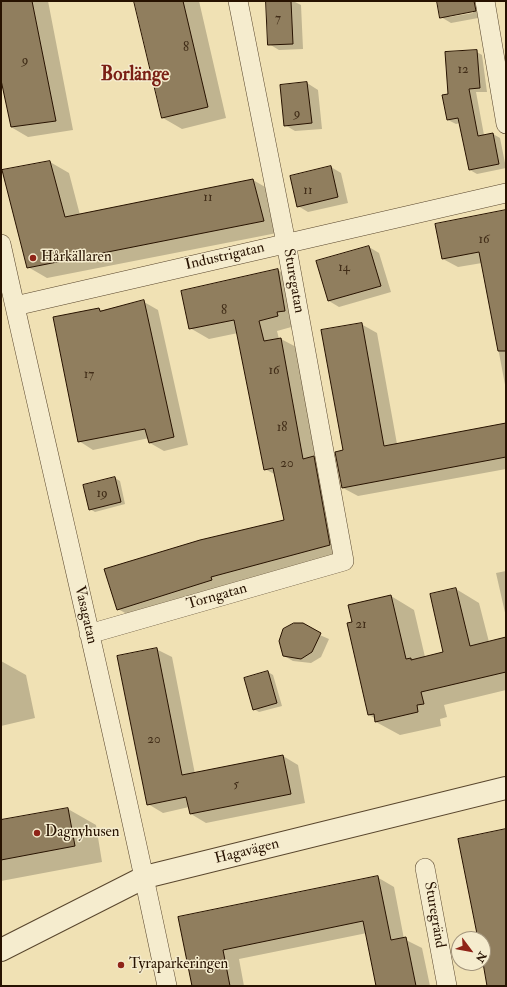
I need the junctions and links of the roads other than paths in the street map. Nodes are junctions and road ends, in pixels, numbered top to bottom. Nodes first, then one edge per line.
1 (238, 1) edge
2 (485, 1) edge
3 (506, 124) edge
4 (506, 193) edge
5 (286, 243) junction
6 (1, 244) edge
7 (15, 306) junction
8 (344, 561) joint
9 (89, 634) junction
10 (506, 788) edge
11 (425, 868) dead end
12 (145, 877) junction
13 (1, 950) edge
14 (168, 986) edge
15 (447, 986) edge

1 - 5 street, Sturegatan
2 - 3 street
4 - 5 street, Industrigatan
5 - 7 street, Industrigatan
5 - 8 street, Sturegatan
6 - 7 street, Vasagatan
7 - 9 street, Vasagatan
8 - 9 street, Torngatan
9 - 12 street, Vasagatan
10 - 12 street, Hagavägen
11 - 15 street, Sturegränd
12 - 13 street, Hagavägen
12 - 14 street, Vasagatan

